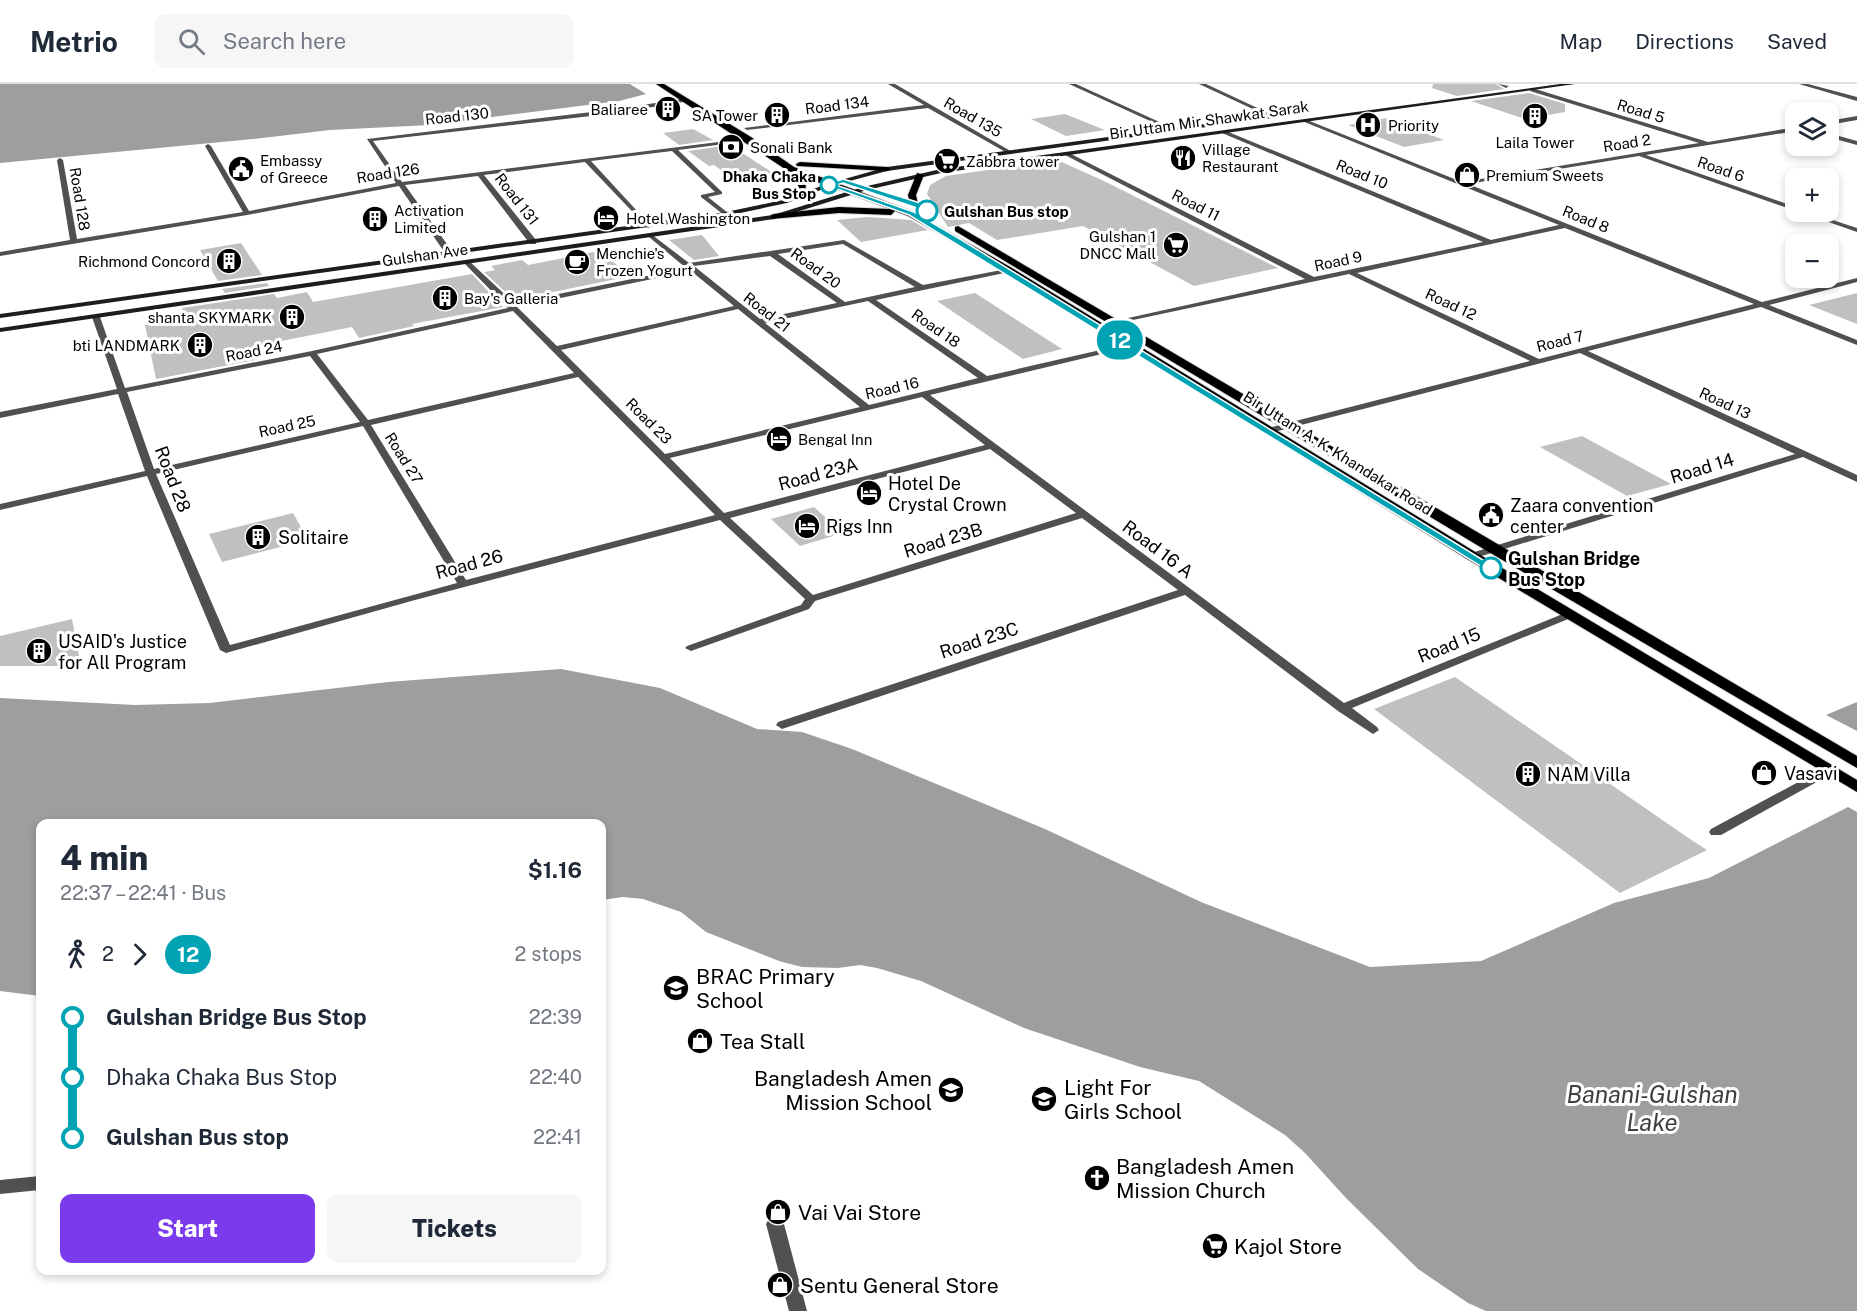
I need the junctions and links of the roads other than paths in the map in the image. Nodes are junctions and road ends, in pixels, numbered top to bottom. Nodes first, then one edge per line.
1 (659, 84) edge
2 (671, 84) edge
3 (891, 84) edge
4 (1072, 84) edge
5 (1202, 84) edge
6 (1518, 84) edge
7 (1572, 84) edge
8 (1802, 84) edge
9 (1503, 85) edge
10 (1532, 90) junction
11 (1857, 99) edge
12 (687, 100) junction
13 (1380, 102) dead end
14 (930, 106) junction
15 (1312, 111) dead end
16 (1274, 117) junction
17 (1857, 118) edge
18 (1305, 121) junction
19 (1839, 121) edge
20 (747, 128) junction
21 (1174, 130) junction
22 (1785, 131) edge
23 (1224, 132) junction
24 (1839, 138) edge
25 (748, 139) junction
26 (1857, 143) edge
27 (1710, 144) junction
28 (207, 146) dead end
29 (674, 149) junction
30 (1011, 153) junction
31 (1067, 154) junction
32 (1638, 155) junction
33 (60, 160) dead end
34 (587, 160) junction
35 (800, 164) junction
36 (887, 169) junction
37 (791, 170) junction
38 (480, 174) junction
39 (920, 175) junction
40 (843, 181) junction
41 (1463, 183) junction
42 (400, 184) junction
43 (829, 185) junction
44 (865, 188) junction
45 (851, 193) junction
46 (885, 194) dead end
47 (801, 197) junction
48 (1785, 205) edge
49 (910, 206) junction
50 (247, 213) junction
51 (726, 214) junction
52 (774, 217) junction
53 (1833, 222) edge
54 (648, 226) junction
55 (1566, 226) junction
56 (1857, 230) edge
57 (651, 237) junction
58 (74, 242) junction
59 (533, 242) junction
60 (1491, 242) junction
61 (0, 254) edge
62 (450, 254) junction
63 (773, 254) junction
64 (468, 262) junction
65 (690, 267) junction
66 (1009, 270) junction
67 (1350, 272) junction
68 (1312, 280) junction
69 (1857, 280) edge
70 (922, 288) junction
71 (870, 299) junction
72 (843, 304) junction
73 (1763, 304) junction
74 (739, 307) junction
75 (512, 308) junction
76 (0, 316) edge
77 (96, 316) junction
78 (1114, 321) junction
79 (758, 322) junction
80 (0, 330) edge
81 (1857, 343) edge
82 (1128, 345) junction
83 (555, 349) junction
84 (1581, 351) junction
85 (312, 353) junction
86 (1539, 362) junction
87 (580, 374) junction
88 (986, 380) junction
89 (124, 391) junction
90 (924, 395) junction
91 (867, 408) junction
92 (0, 416) edge
93 (366, 424) junction
94 (1289, 426) junction
95 (1271, 430) junction
96 (991, 446) junction
97 (1804, 454) junction
98 (663, 457) junction
99 (150, 472) junction
100 (1857, 479) edge
101 (0, 507) edge
102 (1084, 514) junction
103 (722, 516) junction
104 (1492, 548) junction
105 (1472, 556) junction
106 (463, 584) junction
107 (1186, 591) junction
108 (811, 599) junction
109 (1569, 615) junction
110 (691, 648) dead end
111 (226, 650) joint
112 (1342, 708) junction
113 (782, 724) dead end
114 (1373, 730) dead end
115 (1857, 763) edge
116 (1828, 770) junction
117 (1857, 787) edge
118 (1716, 832) dead end
119 (36, 1183) edge
120 (0, 1187) edge
121 (776, 1224) dead end
122 (798, 1311) edge

1 - 12 main road, Bir Uttam A. K. Khandakar Road
2 - 20 main road
3 - 14 street, Road 135
4 - 21 street
5 - 16 street
6 - 9 main road
7 - 10 main road, Bir Uttam Mir Shawkat Sarak
8 - 11 street
9 - 13 main road
10 - 18 main road, Bir Uttam Mir Shawkat Sarak
10 - 27 street, Road 5
12 - 25 main road, Bir Uttam A. K. Khandakar Road
12 - 42 street, Road 130
14 - 20 street, Road 134
14 - 30 street, Road 135
15 - 16 main road, Bir Uttam Mir Shawkat Sarak
16 - 18 main road
16 - 21 main road, Bir Uttam Mir Shawkat Sarak
17 - 19 street
18 - 23 main road, Bir Uttam Mir Shawkat Sarak
18 - 41 street, Road 8
20 - 35 main road
21 - 30 main road, Bir Uttam Mir Shawkat Sarak
22 - 27 street, Road 2
23 - 31 main road, Bir Uttam Mir Shawkat Sarak
23 - 60 street, Road 10
24 - 26 street
25 - 29 street, Road 126
25 - 37 main road, Bir Uttam A. K. Khandakar Road
27 - 32 street, Road 2
28 - 50 street
29 - 34 street, Road 126
29 - 51 street
30 - 36 main road, Bir Uttam Mir Shawkat Sarak
31 - 39 main road, Bir Uttam Mir Shawkat Sarak
31 - 68 street, Road 11
32 - 41 street, Road 2
32 - 48 street, Road 6
33 - 58 street, Road 128
34 - 38 street, Road 126
34 - 54 street
35 - 36 main road
35 - 40 main road
36 - 40 main road, Bir Uttam Mir Shawkat Sarak
37 - 43 main road, Bir Uttam A. K. Khandakar Road
37 - 47 main road
38 - 42 street, Road 126
38 - 59 street, Road 131
39 - 44 main road, Bir Uttam Mir Shawkat Sarak
39 - 49 main road
40 - 43 main road, Bir Uttam Mir Shawkat Sarak
40 - 44 main road
41 - 55 street, Road 8
42 - 50 street, Road 126
42 - 62 street, Road 130
43 - 45 main road, Bir Uttam A. K. Khandakar Road
43 - 47 main road, Gulshan Ave
44 - 45 main road, Bir Uttam Mir Shawkat Sarak
44 - 46 main road
45 - 49 main road, Bir Uttam A. K. Khandakar Road
45 - 52 main road, Gulshan Ave
47 - 51 main road, Gulshan Ave
49 - 52 main road
49 - 66 main road, Bir Uttam A. K. Khandakar Road
49 - 78 main road, Bir Uttam A. K. Khandakar Road
50 - 58 street, Road 126
51 - 54 main road, Gulshan Ave
52 - 57 main road, Gulshan Ave
53 - 56 street
54 - 59 main road, Gulshan Ave
55 - 60 street, Road 9
55 - 73 street, Road 8
57 - 64 main road, Gulshan Ave
57 - 65 street, Road 21
58 - 61 street, Road 126
59 - 62 main road, Gulshan Ave
60 - 67 street, Road 9
62 - 76 main road, Gulshan Ave
63 - 65 street, Road 24
63 - 70 street, Road 24
63 - 72 street, Road 20
64 - 75 street, Road 23
64 - 77 main road, Gulshan Ave
65 - 74 street, Road 21
65 - 75 street, Road 24
66 - 70 street
66 - 82 main road, Bir Uttam A. K. Khandakar Road
67 - 68 street, Road 9
67 - 86 street, Road 12
68 - 78 street, Road 9
69 - 73 street, Road 7
70 - 71 street
71 - 72 street
71 - 88 street, Road 18
72 - 79 street
73 - 81 street, Road 8
73 - 84 street, Road 7
74 - 79 street, Road 21
74 - 83 street
75 - 83 street, Road 23
75 - 85 street, Road 24
77 - 80 main road, Gulshan Ave
77 - 89 street, Road 28
78 - 94 main road, Bir Uttam A. K. Khandakar Road
79 - 91 street, Road 21
82 - 88 street, Road 16
82 - 95 main road, Bir Uttam A. K. Khandakar Road
83 - 87 street, Road 23
84 - 86 street, Road 7
84 - 97 street, Road 13
85 - 89 street, Road 24
85 - 93 street, Road 27
86 - 94 street, Road 7
87 - 93 street, Road 25
87 - 98 street, Road 23
88 - 90 street, Road 16
89 - 92 street, Road 24
89 - 99 street, Road 28
90 - 91 street, Road 16
90 - 96 street, Road 16 A
91 - 98 street, Road 16
93 - 99 street, Road 25
93 - 106 street, Road 27
94 - 95 street, Road 7
94 - 104 main road, Bir Uttam A. K. Khandakar Road
95 - 105 main road, Bir Uttam A. K. Khandakar Road
96 - 102 street, Road 16 A
96 - 103 street, Road 23A
97 - 100 street, Road 13
97 - 104 street, Road 14
98 - 103 street, Road 23
99 - 101 street, Road 25
99 - 111 street, Road 28
102 - 107 street, Road 16 A
102 - 108 street, Road 23B
103 - 106 street, Road 26
103 - 108 street, Road 23
104 - 105 street, Road 14
104 - 115 main road, Bir Uttam A. K. Khandakar Road
105 - 109 main road, Bir Uttam A. K. Khandakar Road
106 - 111 street, Road 26
107 - 112 street, Road 16 A
107 - 113 street, Road 23C
108 - 110 street, Road 23B
109 - 112 street, Road 15
109 - 116 main road, Bir Uttam A. K. Khandakar Road
112 - 114 street, Road 16 A
116 - 117 main road, Bir Uttam A. K. Khandakar Road
116 - 118 street
119 - 120 street
121 - 122 street

